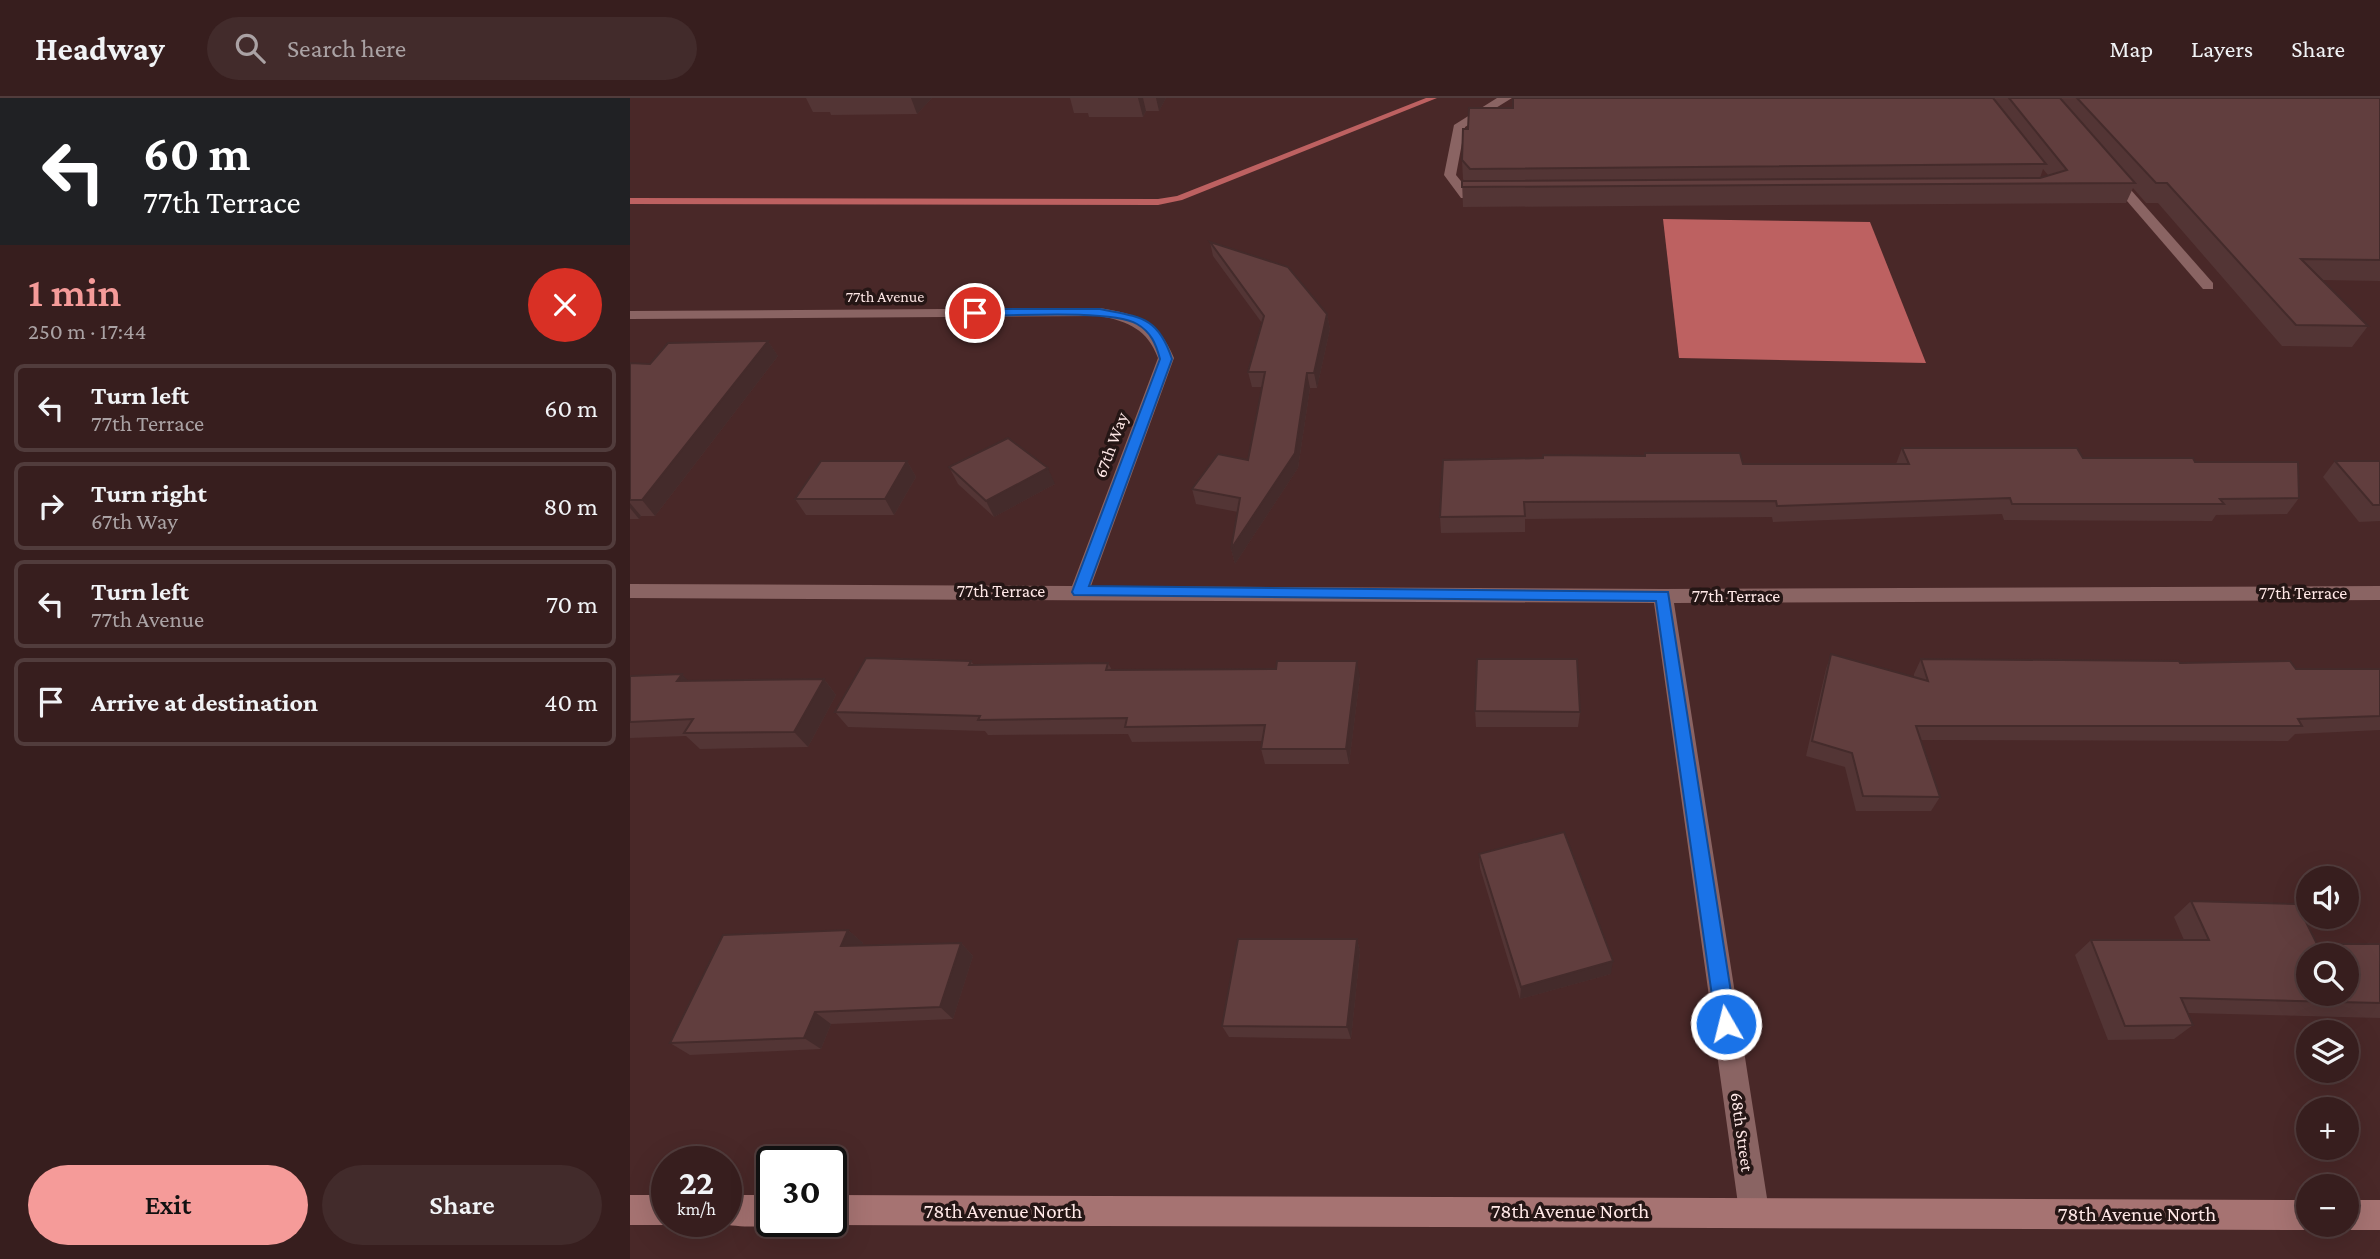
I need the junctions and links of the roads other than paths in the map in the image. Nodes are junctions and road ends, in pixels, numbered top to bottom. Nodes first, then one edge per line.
1 (1507, 98) edge
2 (2099, 161) edge
3 (1506, 194) edge
4 (2208, 286) dead end
5 (630, 315) edge
6 (1140, 320) joint
7 (630, 591) edge
8 (1080, 592) junction
9 (2380, 593) edge
10 (1663, 596) junction
11 (630, 1210) edge
12 (651, 1210) edge
13 (847, 1210) edge
14 (1754, 1211) junction
15 (2296, 1215) edge
16 (2359, 1215) edge
17 (2380, 1215) edge

1 - 3 street
2 - 4 street
5 - 6 street, 77th Avenue
6 - 8 street, 67th Way
7 - 8 street, 77th Terrace
8 - 10 street, 77th Terrace
9 - 10 street, 77th Terrace
10 - 14 street, 68th Street
11 - 12 street
13 - 14 street, 78th Avenue North
14 - 15 street, 78th Avenue North
16 - 17 street

